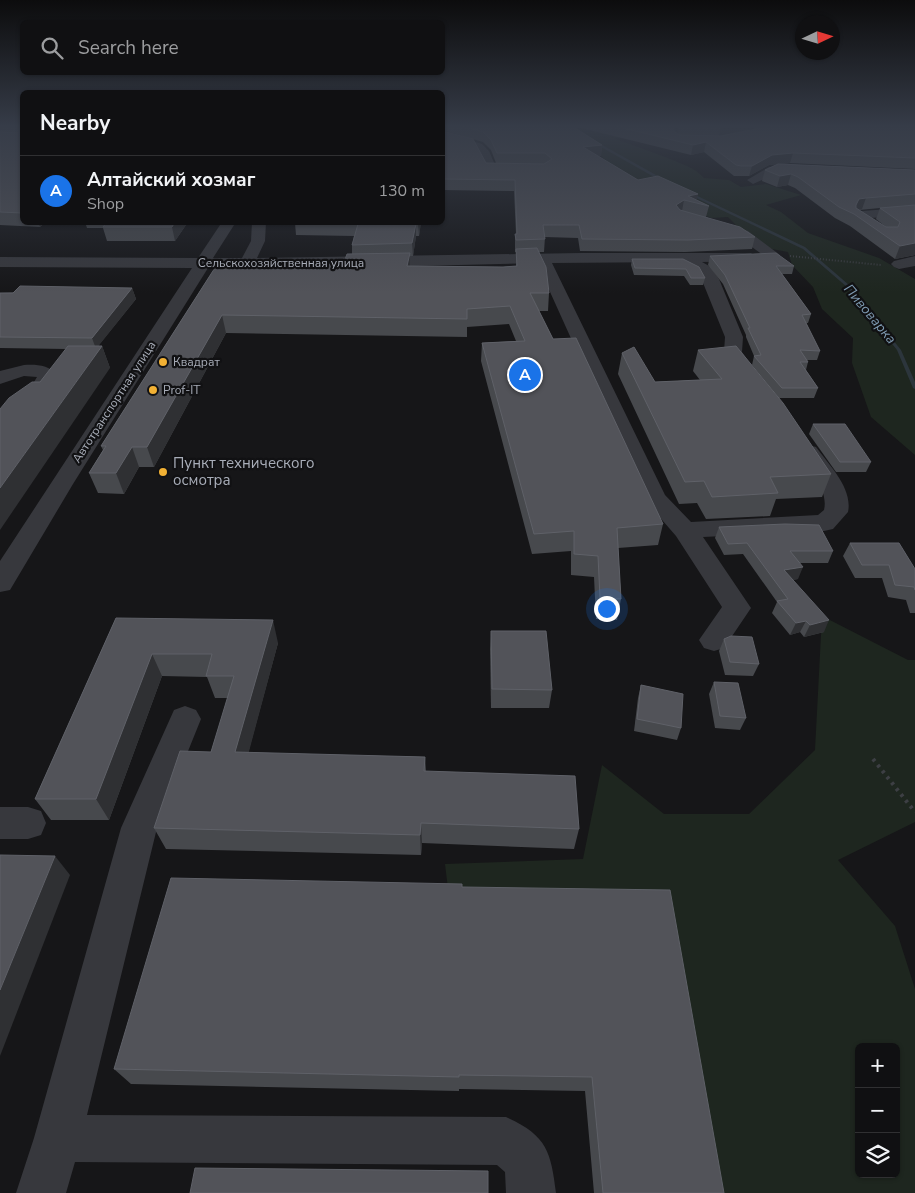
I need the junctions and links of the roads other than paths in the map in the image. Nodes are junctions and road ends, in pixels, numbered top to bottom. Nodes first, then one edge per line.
1 (915, 211) edge
2 (227, 225) edge
3 (260, 225) edge
4 (718, 227) edge
5 (887, 235) edge
6 (543, 259) junction
7 (685, 259) junction
8 (915, 261) edge
9 (0, 262) edge
10 (203, 263) junction
11 (248, 263) junction
12 (899, 264) dead end
13 (0, 378) edge
14 (761, 392) edge
15 (0, 420) edge
16 (796, 436) edge
17 (685, 530) junction
18 (0, 583) edge
19 (714, 640) dead end
20 (185, 719) dead end
21 (58, 1138) junction
22 (40, 1193) edge
23 (531, 1193) edge

1 - 5 street
2 - 10 street, Автотранспортная улица
3 - 11 street
4 - 7 street, Сельскохозяйственная улица
6 - 7 street, Сельскохозяйственная улица
6 - 11 street, Сельскохозяйственная улица
6 - 17 street
7 - 14 street
8 - 12 street
9 - 10 street, Сельскохозяйственная улица
10 - 11 street, Сельскохозяйственная улица
10 - 18 street, Автотранспортная улица
13 - 15 street
16 - 17 street
17 - 19 street
20 - 21 street
21 - 22 street
21 - 23 street

